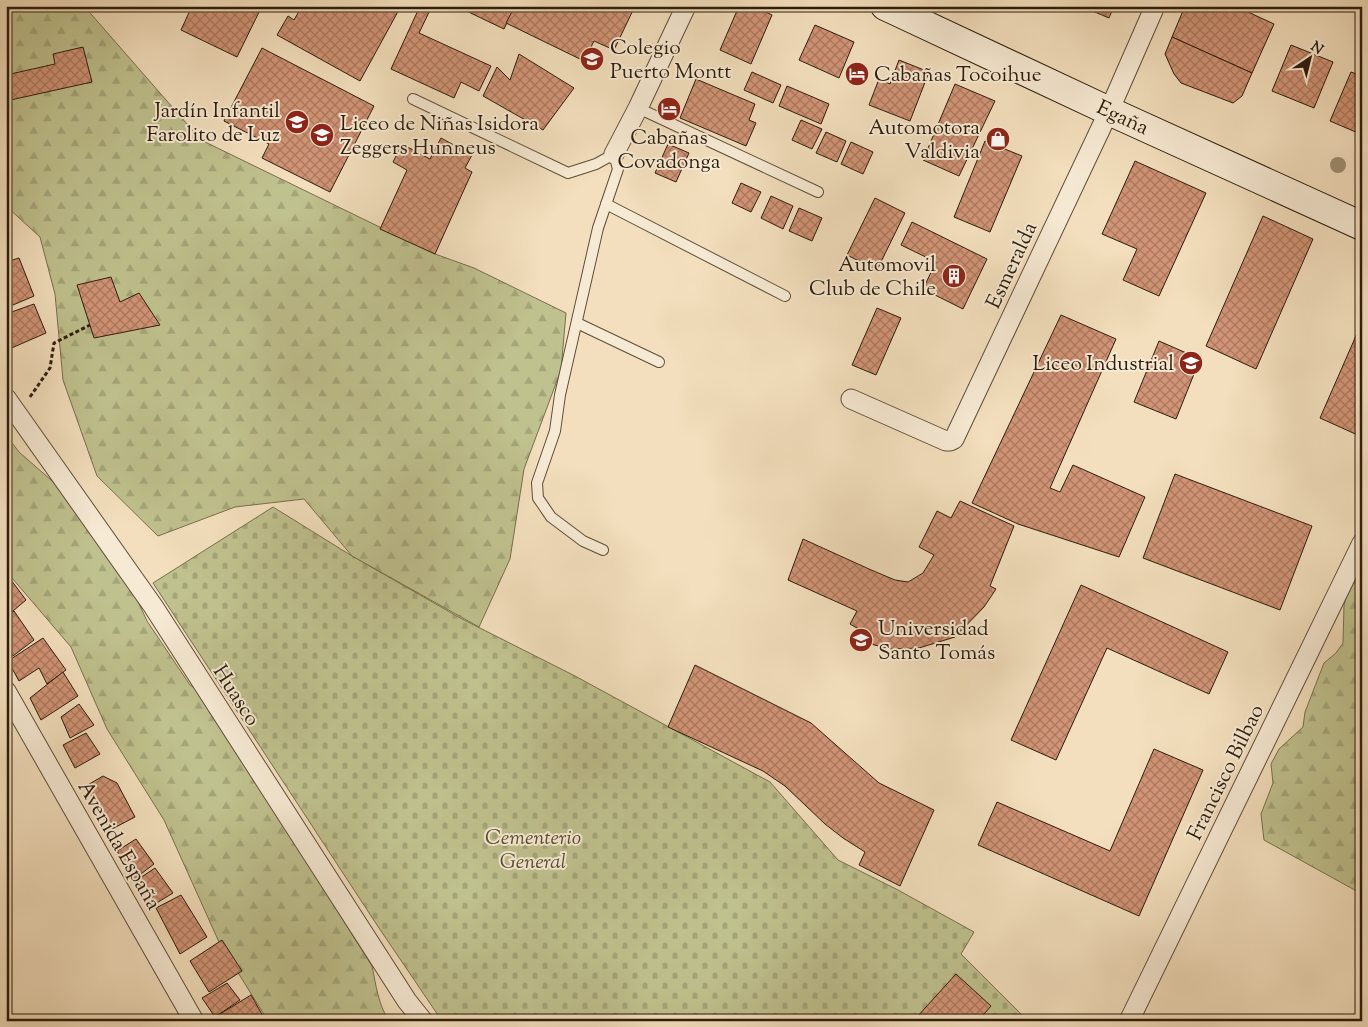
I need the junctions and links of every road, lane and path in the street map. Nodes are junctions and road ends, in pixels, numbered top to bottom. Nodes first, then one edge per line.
1 (686, 6) edge
2 (885, 6) edge
3 (1154, 8) edge
4 (412, 99) dead end
5 (638, 108) junction
6 (1109, 111) junction
7 (614, 154) junction
8 (818, 192) dead end
9 (606, 204) junction
10 (1362, 226) edge
11 (785, 296) dead end
12 (577, 323) junction
13 (90, 324) dead end
14 (659, 362) dead end
15 (851, 399) dead end
16 (11, 405) edge
17 (1362, 542) edge
18 (603, 550) dead end
19 (6, 691) edge
20 (194, 1021) edge
21 (423, 1021) edge
22 (1129, 1021) edge

1 - 5 street
2 - 6 main road, Egaña
3 - 6 street, Esmeralda
4 - 7 lane
5 - 7 street
5 - 8 lane
6 - 10 main road, Egaña
6 - 15 street, Esmeralda
7 - 9 lane
9 - 11 lane
9 - 12 lane
12 - 14 lane
12 - 18 lane
13 - 16 path
16 - 21 street, Huasco
17 - 22 street, Francisco Bilbao
19 - 20 street, Avenida España

